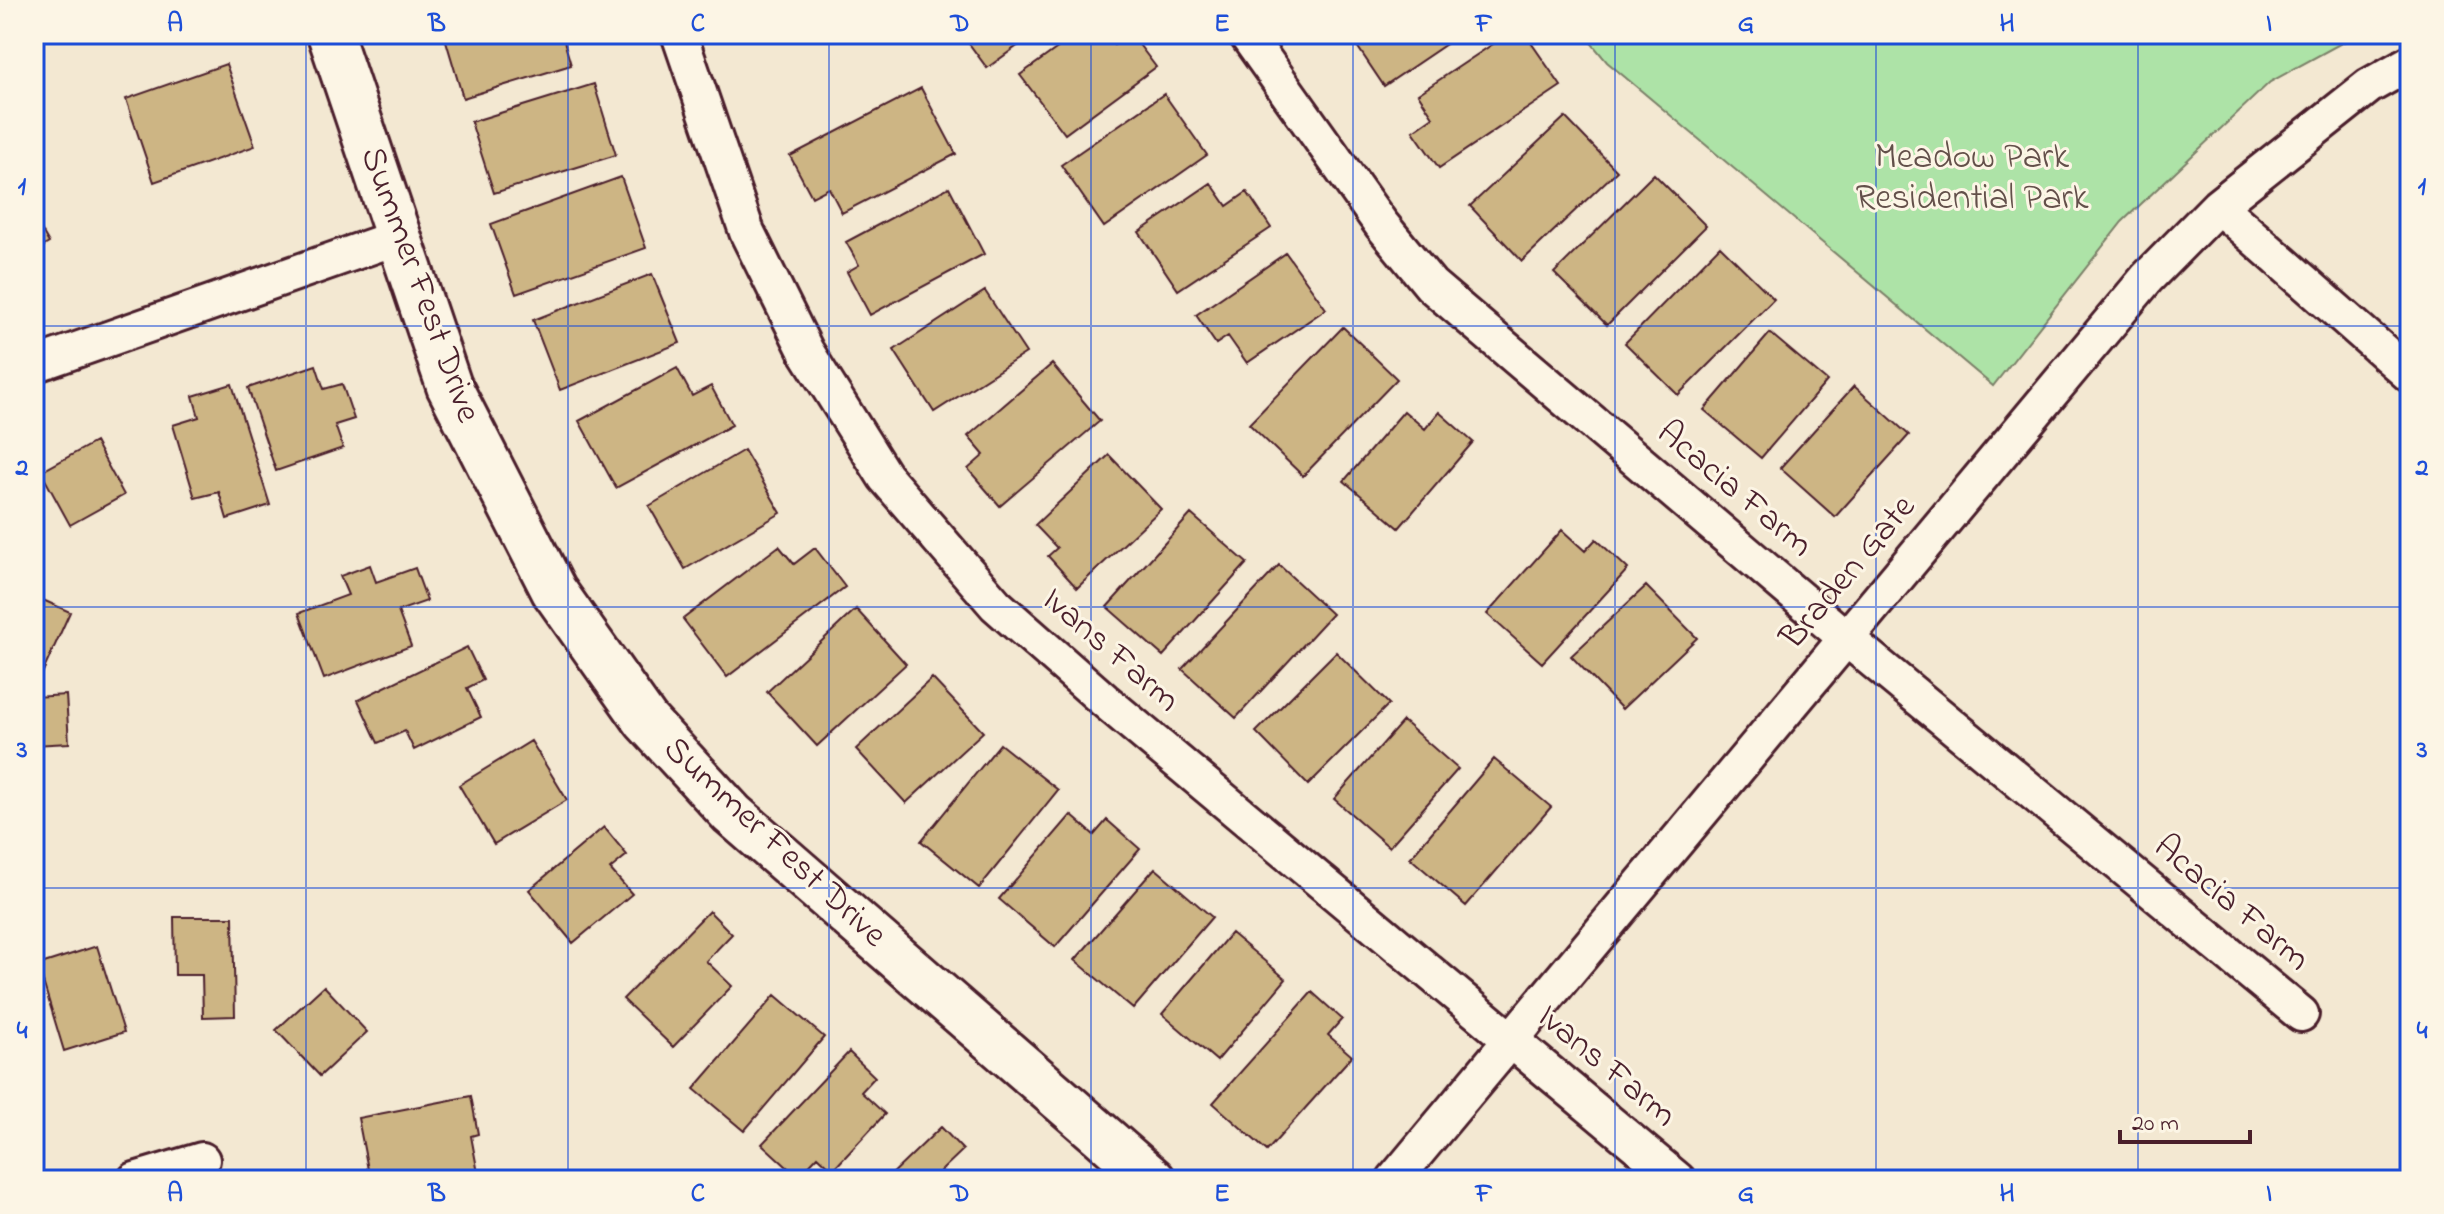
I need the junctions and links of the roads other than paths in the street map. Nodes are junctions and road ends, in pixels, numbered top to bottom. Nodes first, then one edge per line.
1 (330, 34) edge
2 (679, 34) edge
3 (1246, 34) edge
4 (2410, 63) edge
5 (2218, 206) junction
6 (398, 237) junction
7 (34, 365) edge
8 (2410, 375) edge
9 (1847, 639) junction
10 (2301, 1014) dead end
11 (1511, 1040) junction
12 (202, 1160) dead end
13 (135, 1180) edge
14 (1153, 1180) edge
15 (1394, 1180) edge
16 (1678, 1180) edge

1 - 6 street, Summer Fest Drive
2 - 11 street, Ivans Farm
3 - 9 street, Acacia Farm
4 - 5 street, Braden Gate
5 - 8 street
5 - 9 street, Braden Gate
6 - 7 street
6 - 14 street, Summer Fest Drive
9 - 10 street, Acacia Farm
9 - 11 street, Braden Gate
11 - 15 street, Braden Gate
11 - 16 street, Ivans Farm
12 - 13 street

